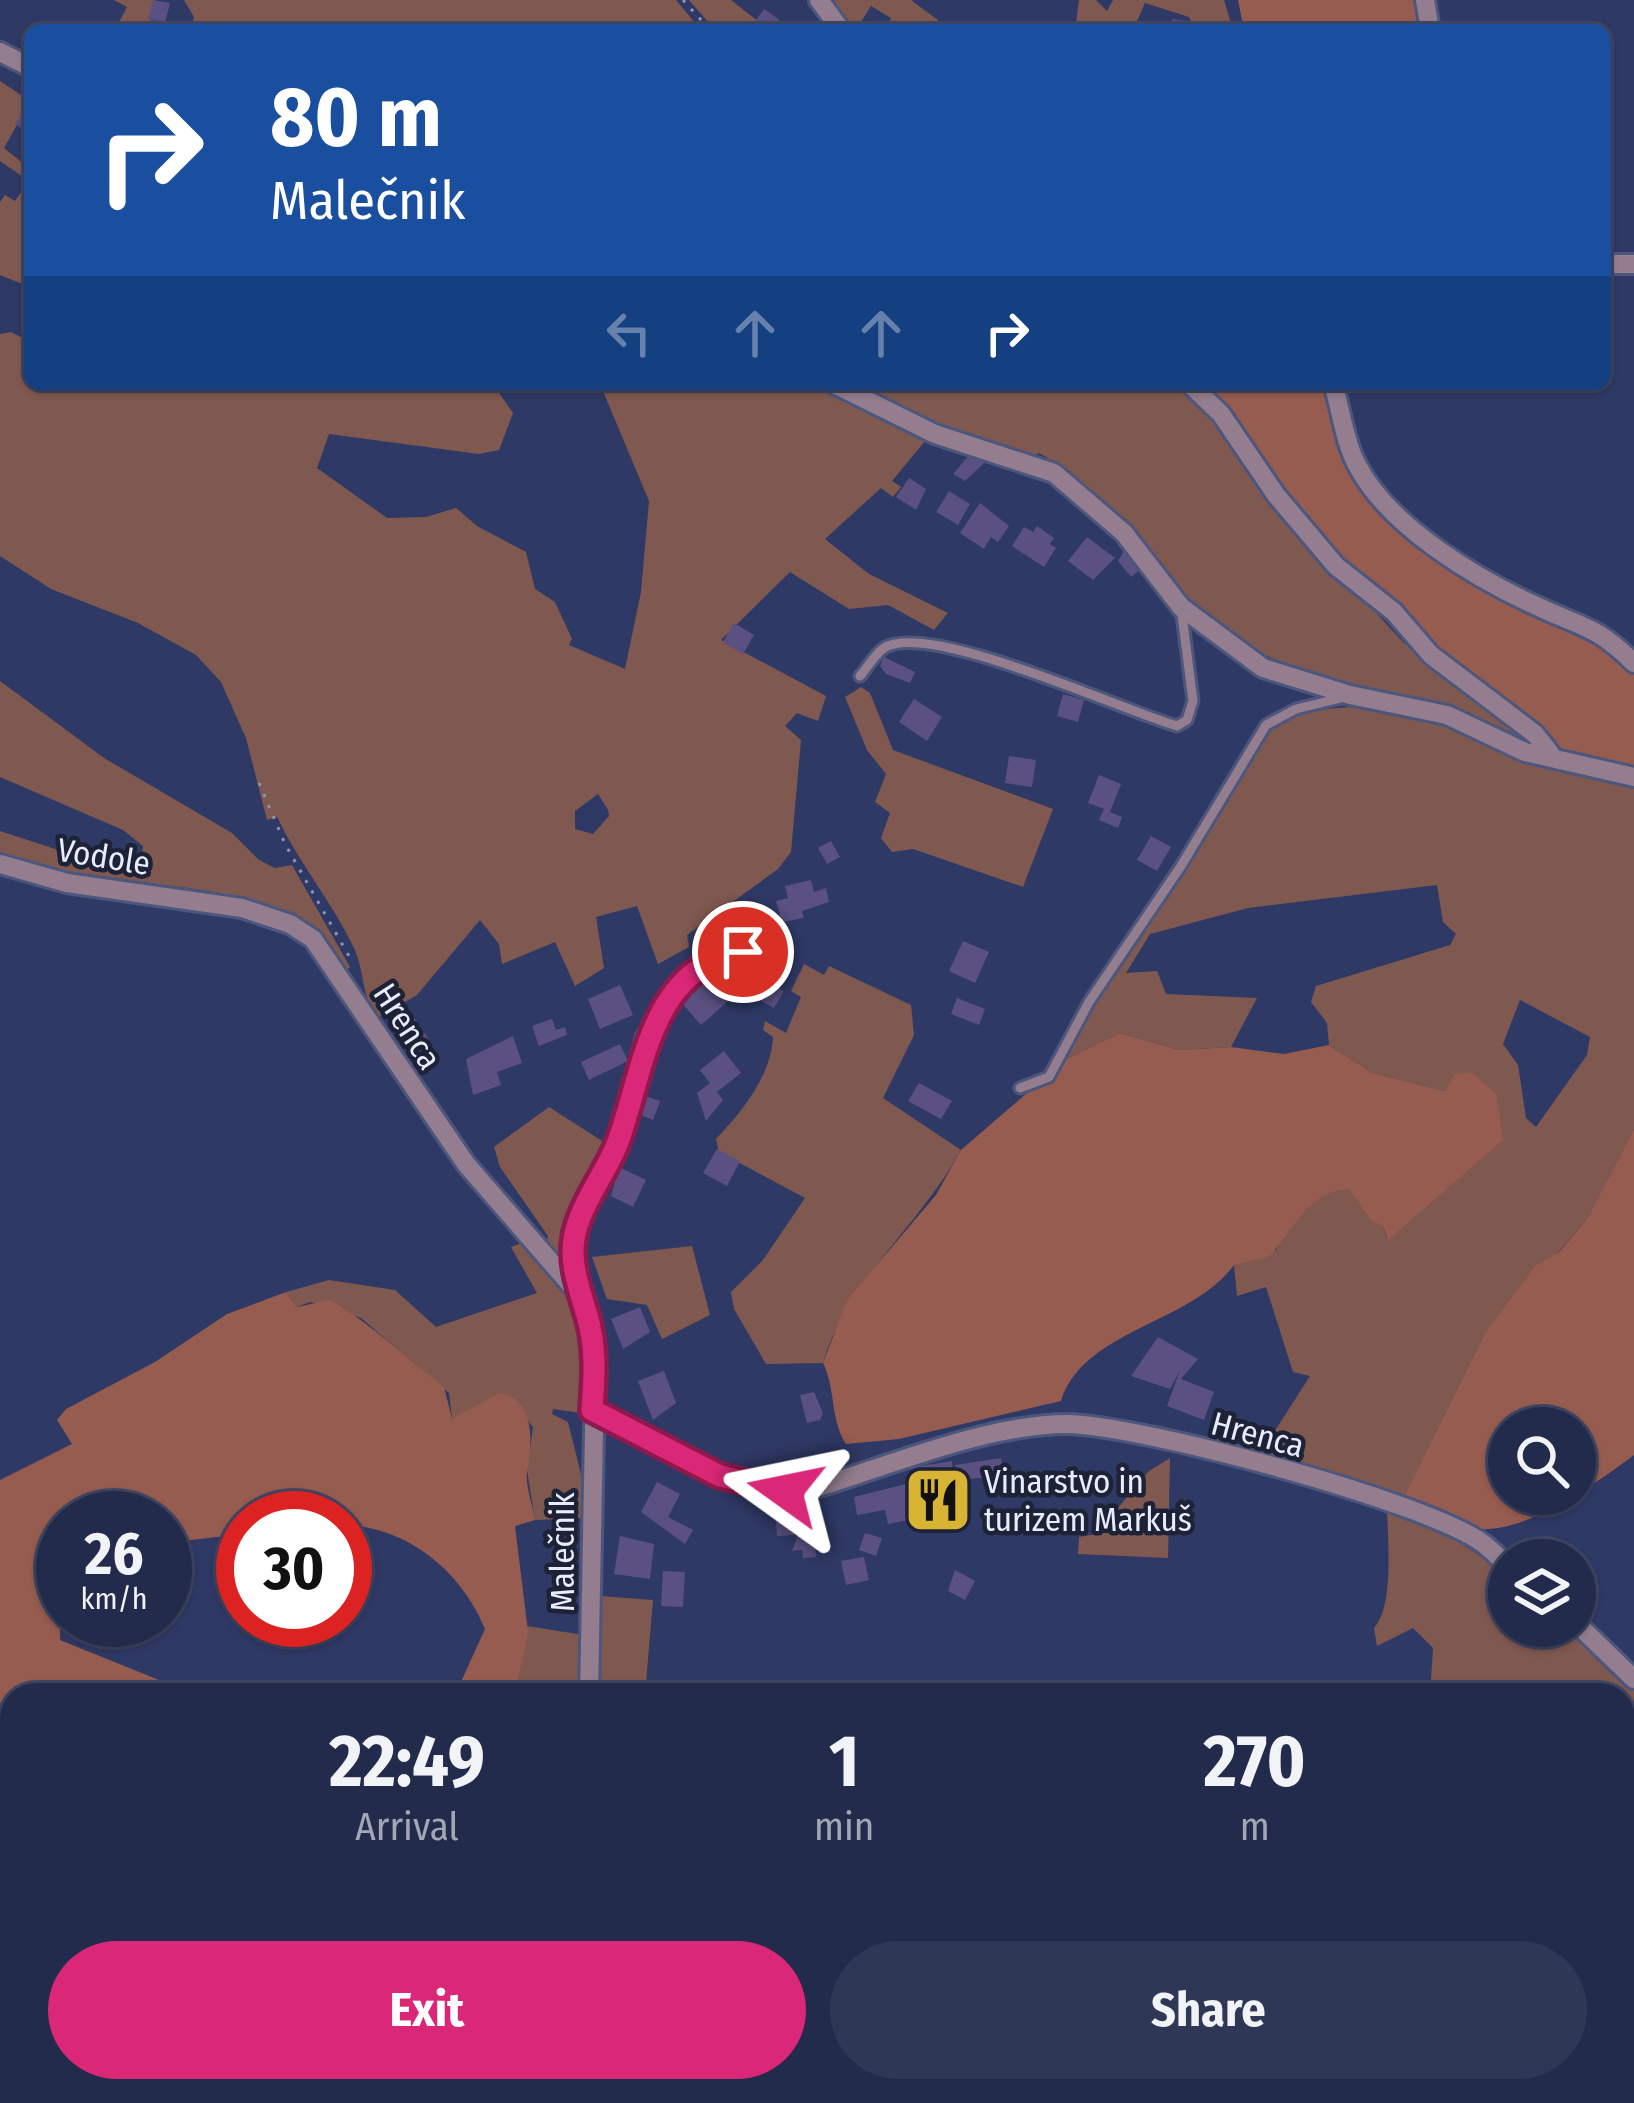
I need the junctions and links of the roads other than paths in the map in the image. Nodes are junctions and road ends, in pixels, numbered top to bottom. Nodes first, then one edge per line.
1 (846, 390) edge
2 (1196, 390) edge
3 (1335, 390) edge
4 (1180, 607) junction
5 (1634, 663) edge
6 (860, 676) dead end
7 (1350, 695) junction
8 (1550, 753) junction
9 (1634, 777) edge
10 (0, 864) edge
11 (201, 900) joint
12 (771, 963) dead end
13 (1021, 1088) dead end
14 (578, 1292) junction
15 (590, 1326) joint
16 (592, 1410) junction
17 (1488, 1548) edge
18 (1596, 1642) edge
19 (1634, 1679) edge
20 (589, 1683) edge

1 - 4 street
2 - 8 street
3 - 5 street
4 - 6 lane
4 - 7 street
7 - 8 street
7 - 13 lane
8 - 9 street
10 - 11 street, Vodole
11 - 14 street, Hrenca
12 - 14 street, Hrenca
14 - 15 street, Hrenca
15 - 16 street, Malečnik
16 - 17 street, Hrenca
16 - 20 street, Malečnik
18 - 19 street

